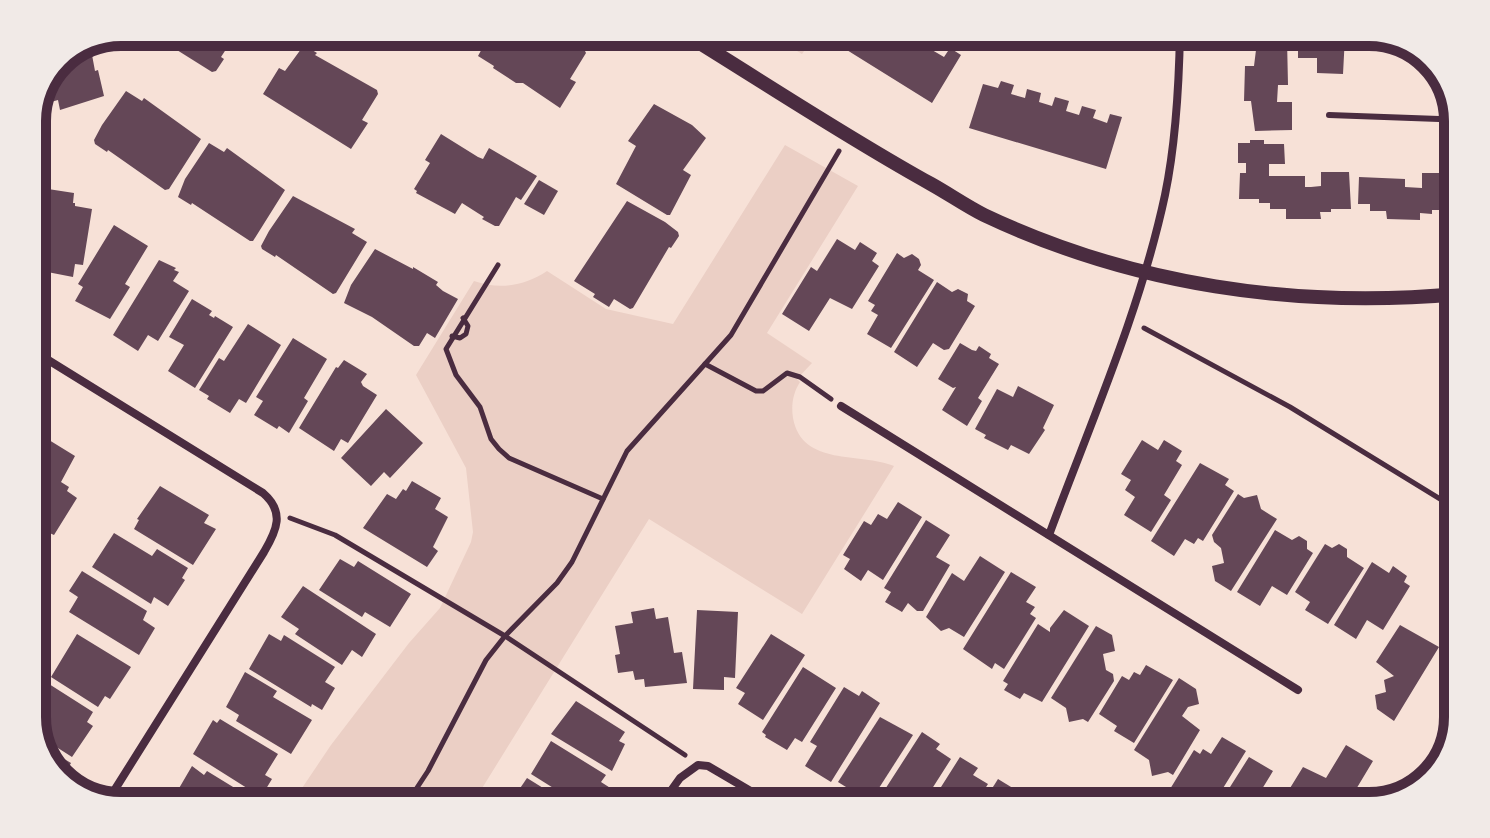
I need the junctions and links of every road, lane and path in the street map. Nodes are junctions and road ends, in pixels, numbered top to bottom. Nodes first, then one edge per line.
1 (704, 46) edge
2 (1180, 46) edge
3 (1329, 115) dead end
4 (1439, 119) dead end
5 (849, 136) junction
6 (498, 265) dead end
7 (1146, 273) junction
8 (1444, 295) edge
9 (463, 318) junction
10 (1129, 320) junction
11 (452, 336) junction
12 (46, 359) edge
13 (705, 364) junction
14 (841, 406) joint
15 (603, 499) junction
16 (1444, 501) edge
17 (278, 513) junction
18 (1049, 535) junction
19 (505, 636) junction
20 (1298, 690) dead end
21 (698, 765) junction
22 (114, 791) edge
23 (414, 792) edge
24 (670, 792) edge
25 (752, 792) edge

1 - 5 street
2 - 7 street
3 - 4 lane
5 - 7 street
5 - 13 path
6 - 9 path
7 - 8 street
7 - 10 street
9 - 11 path
9 - 11 path
10 - 16 path
10 - 18 street
11 - 15 path
12 - 17 street
13 - 14 path
13 - 15 path
14 - 18 street
15 - 19 path
17 - 19 path
17 - 22 street
18 - 20 street
19 - 21 path
19 - 23 path
21 - 24 street
21 - 25 street

